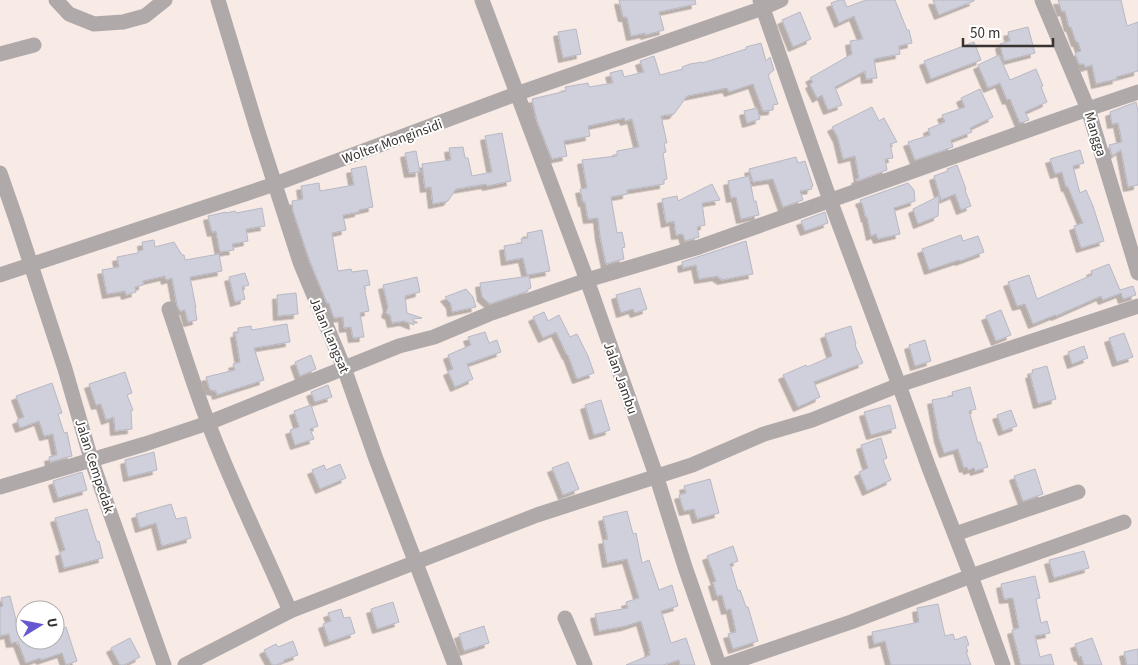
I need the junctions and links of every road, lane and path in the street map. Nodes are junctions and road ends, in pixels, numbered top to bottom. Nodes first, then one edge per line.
1 (56, 0) edge
2 (165, 0) edge
3 (218, 0) edge
4 (482, 0) edge
5 (781, 0) edge
6 (1042, 0) edge
7 (761, 4) edge
8 (34, 45) dead end
9 (0, 54) edge
10 (1138, 92) edge
11 (516, 94) junction
12 (1088, 109) junction
13 (0, 173) edge
14 (275, 184) junction
15 (830, 200) junction
16 (30, 265) junction
17 (1138, 273) edge
18 (0, 275) edge
19 (587, 280) junction
20 (1138, 306) edge
21 (169, 309) dead end
22 (344, 368) junction
23 (899, 385) junction
24 (208, 423) junction
25 (91, 459) junction
26 (656, 475) junction
27 (0, 487) edge
28 (1078, 492) dead end
29 (1124, 522) dead end
30 (955, 534) junction
31 (416, 563) junction
32 (971, 576) junction
33 (290, 610) junction
34 (565, 618) dead end
35 (164, 665) edge
36 (186, 665) edge
37 (455, 665) edge
38 (585, 665) edge
39 (719, 665) edge
40 (725, 665) edge
41 (1003, 665) edge

1 - 2 street
3 - 14 street, Jalan Langsat
4 - 11 street, Jalan Jambu
5 - 7 street, Wolter Monginsidi
6 - 12 street, Mangga
7 - 11 street, Wolter Monginsidi
7 - 15 street
8 - 9 street
10 - 12 street
11 - 14 street, Wolter Monginsidi
11 - 19 street, Jalan Jambu
12 - 15 street
12 - 17 street, Mangga
13 - 16 street, Jalan Cempedak
14 - 16 street, Wolter Monginsidi
14 - 22 street, Jalan Langsat
15 - 19 street
15 - 23 street
16 - 18 street, Wolter Monginsidi
16 - 25 street, Jalan Cempedak
19 - 22 street
19 - 26 street, Jalan Jambu
20 - 23 street
21 - 24 street
22 - 24 street
22 - 31 street, Jalan Langsat
23 - 26 street
23 - 30 street
24 - 25 street
24 - 33 street
25 - 27 street
25 - 35 street, Jalan Cempedak
26 - 31 street
26 - 39 street, Jalan Jambu
28 - 30 street
29 - 32 street
30 - 32 street
31 - 33 street
31 - 37 street, Jalan Langsat
32 - 40 street
32 - 41 street
33 - 36 street
34 - 38 street

